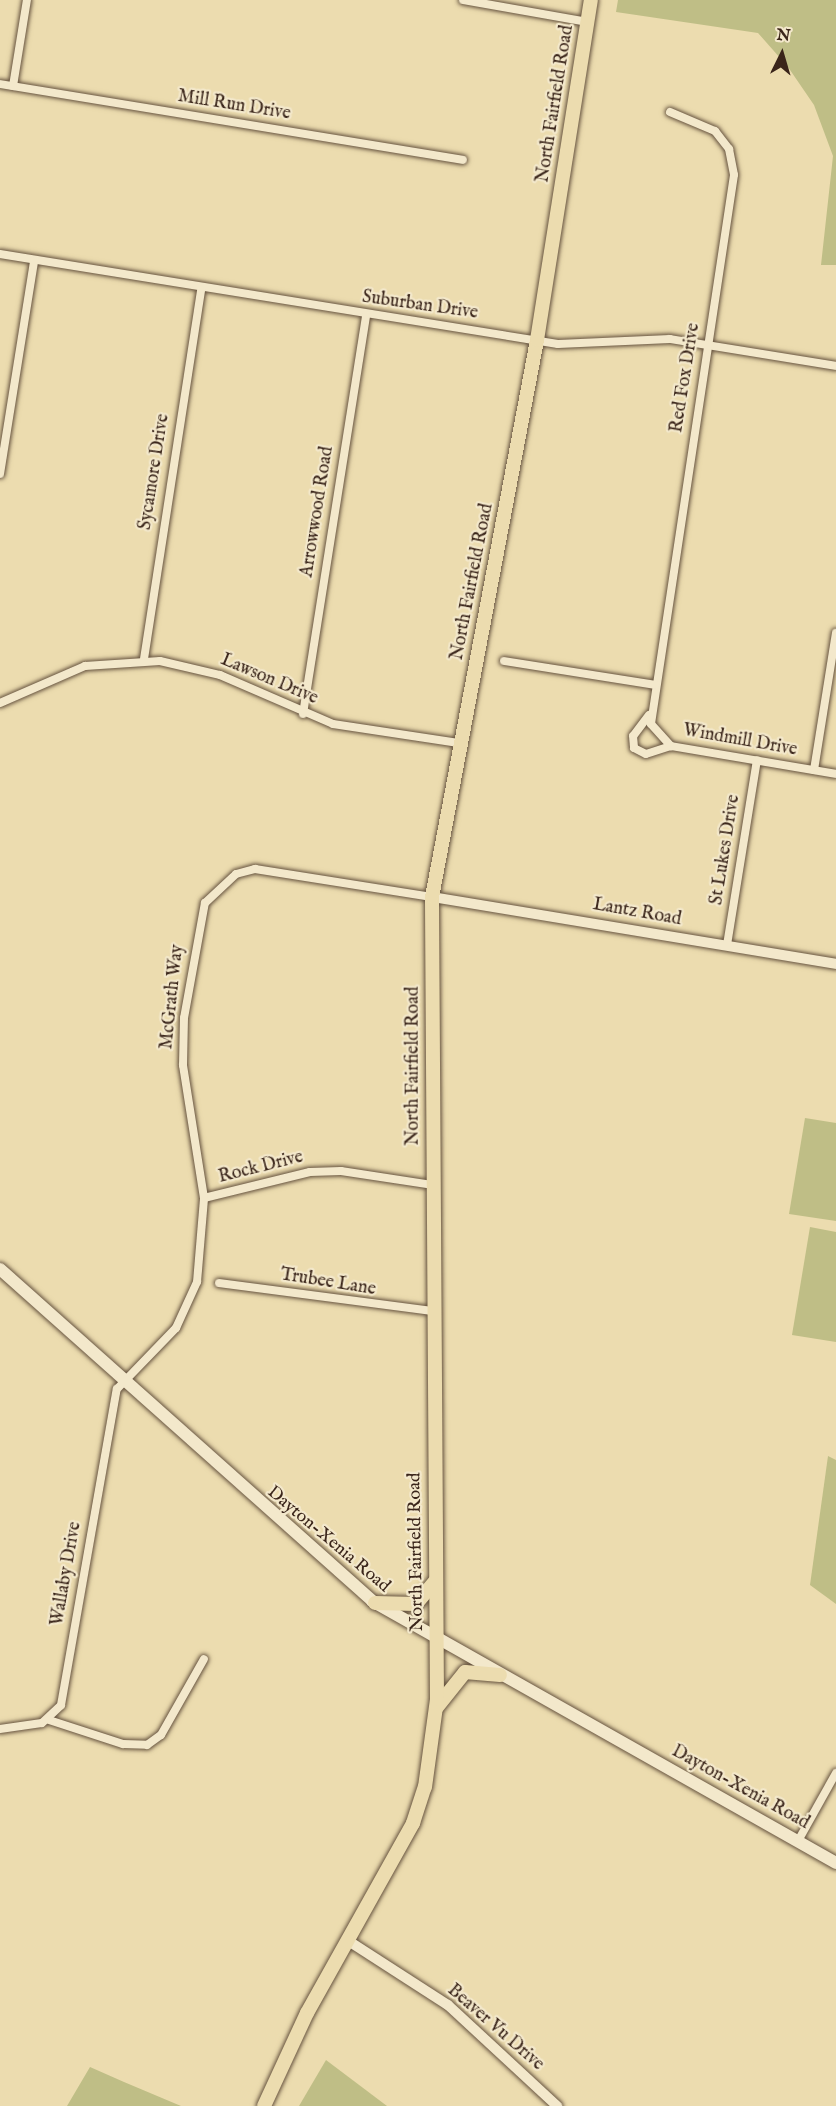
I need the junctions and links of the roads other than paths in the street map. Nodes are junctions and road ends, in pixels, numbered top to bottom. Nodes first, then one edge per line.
1 (27, 0) edge
2 (463, 0) edge
3 (591, 0) edge
4 (588, 22) junction
5 (0, 84) edge
6 (13, 86) junction
7 (670, 112) dead end
8 (464, 160) dead end
9 (0, 254) edge
10 (34, 262) junction
11 (201, 290) junction
12 (366, 315) junction
13 (537, 340) junction
14 (708, 345) junction
15 (836, 366) edge
16 (0, 474) edge
17 (836, 633) edge
18 (144, 659) junction
19 (504, 661) dead end
20 (655, 685) junction
21 (0, 703) edge
22 (651, 711) junction
23 (303, 714) junction
24 (459, 743) junction
25 (671, 746) junction
26 (758, 760) junction
27 (814, 770) junction
28 (836, 774) edge
29 (432, 897) junction
30 (727, 945) junction
31 (836, 964) edge
32 (432, 1185) junction
33 (204, 1198) junction
34 (0, 1269) edge
35 (219, 1283) dead end
36 (432, 1311) junction
37 (124, 1382) junction
38 (435, 1581) junction
39 (375, 1603) junction
40 (436, 1639) junction
41 (204, 1659) dead end
42 (500, 1675) junction
43 (436, 1709) junction
44 (49, 1720) junction
45 (0, 1728) edge
46 (836, 1773) edge
47 (798, 1841) junction
48 (836, 1863) edge
49 (347, 1940) junction
50 (264, 2106) edge
51 (557, 2106) edge

1 - 6 street
2 - 4 street
3 - 4 main road, North Fairfield Road
4 - 13 main road, North Fairfield Road
5 - 6 street, Mill Run Drive
6 - 8 street, Mill Run Drive
7 - 14 street, Red Fox Drive
9 - 10 street, Suburban Drive
10 - 11 street, Suburban Drive
10 - 16 street
11 - 12 street, Suburban Drive
11 - 18 street, Sycamore Drive
12 - 13 street, Suburban Drive
12 - 23 street, Arrowwood Road
13 - 14 street, Suburban Drive
13 - 24 main road, North Fairfield Road
14 - 15 street, Suburban Drive
14 - 20 street, Red Fox Drive
17 - 27 street
18 - 21 street, Lawson Drive
18 - 23 street, Lawson Drive
19 - 20 street
20 - 22 street, Windmill Drive
22 - 25 street, Windmill Drive
22 - 25 street
23 - 24 street, Lawson Drive
24 - 29 main road, North Fairfield Road
25 - 26 street, Windmill Drive
26 - 27 street, Windmill Drive
26 - 30 street, St Lukes Drive
27 - 28 street, Windmill Drive
29 - 30 street, Lantz Road
29 - 32 main road, North Fairfield Road
29 - 33 street, McGrath Way
30 - 31 street, Lantz Road
32 - 33 street, Rock Drive
32 - 36 main road, North Fairfield Road
33 - 37 street, McGrath Way
34 - 37 main road, Dayton-Xenia Road
35 - 36 street, Trubee Lane
36 - 38 main road, North Fairfield Road
37 - 39 main road, Dayton-Xenia Road
37 - 44 street, Wallaby Drive
38 - 39 main road
38 - 40 main road, North Fairfield Road
39 - 40 main road, Dayton-Xenia Road
40 - 42 main road, Dayton-Xenia Road
40 - 43 main road, North Fairfield Road
41 - 44 street
42 - 43 main road
42 - 47 main road, Dayton-Xenia Road
43 - 49 main road, North Fairfield Road
44 - 45 street
46 - 47 street
47 - 48 main road, Dayton-Xenia Road
49 - 50 main road, North Fairfield Road
49 - 51 street, Beaver Vu Drive

